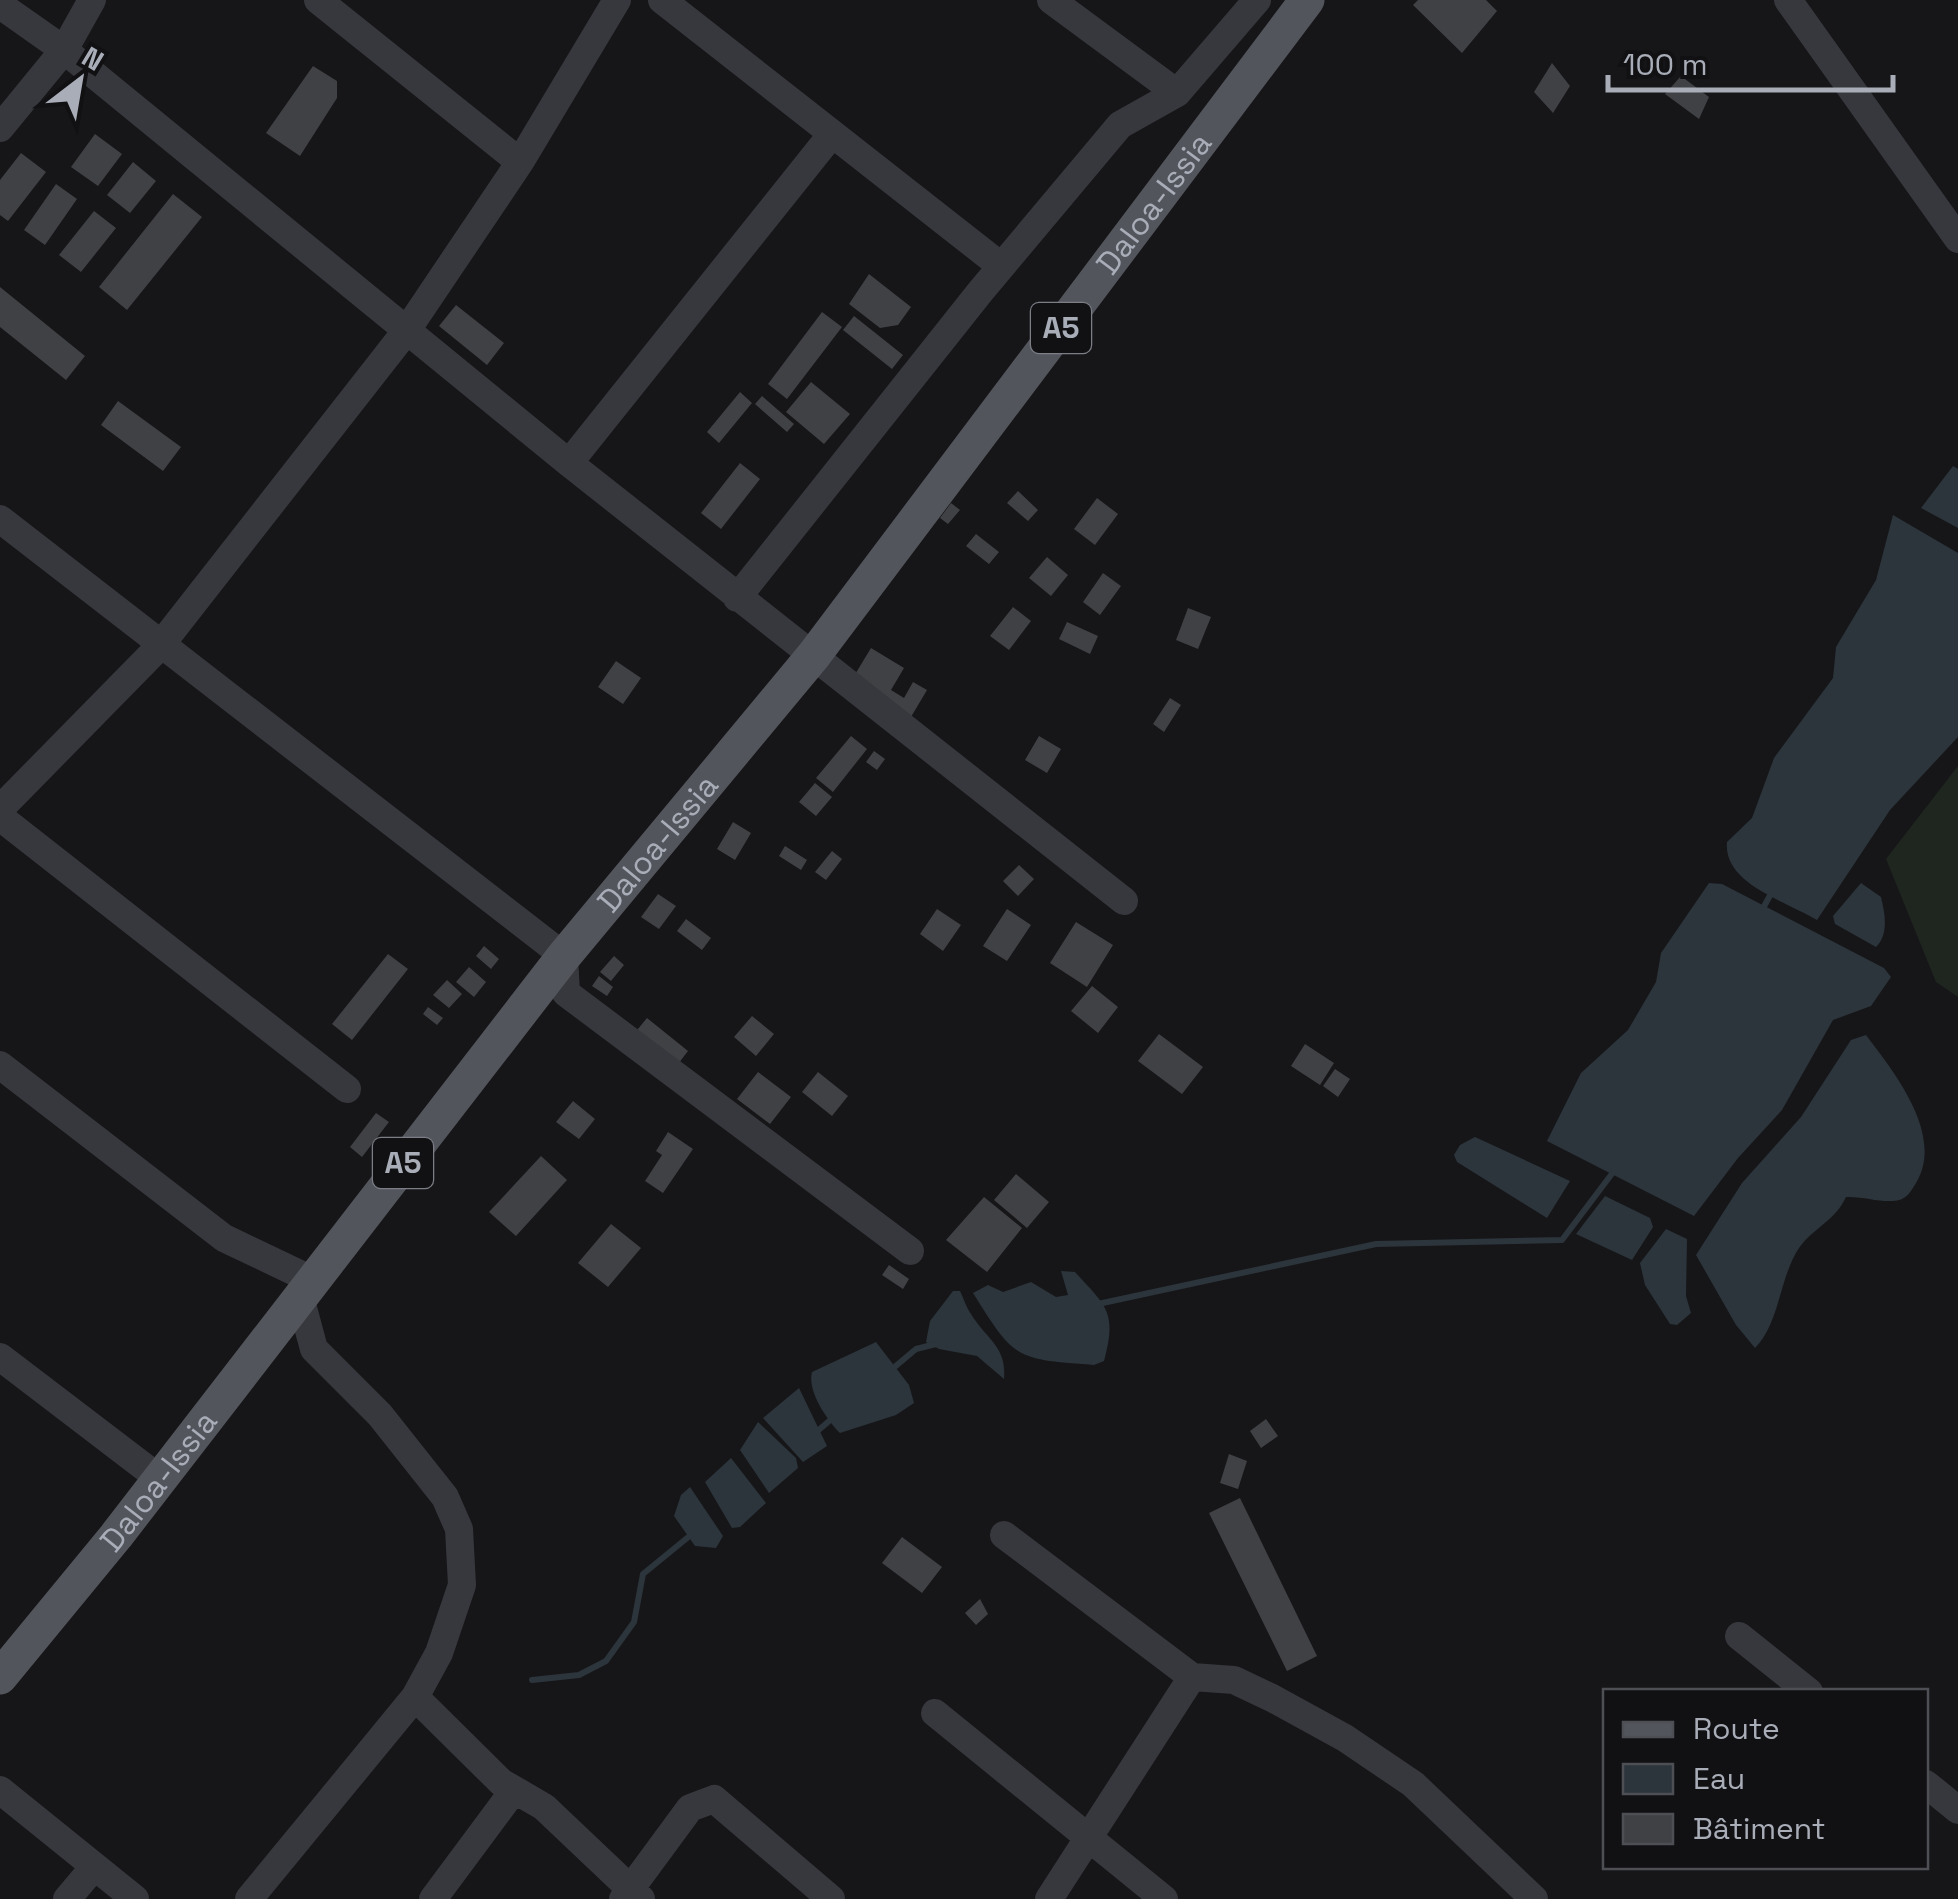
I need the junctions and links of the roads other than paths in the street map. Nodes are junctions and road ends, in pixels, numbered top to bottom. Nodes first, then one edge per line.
1 (92, 0) edge
2 (318, 0) edge
3 (617, 0) edge
4 (662, 0) edge
5 (1050, 0) edge
6 (1257, 0) edge
7 (1307, 0) edge
8 (1788, 0) edge
9 (0, 4) edge
10 (64, 50) junction
11 (1177, 93) junction
12 (0, 128) edge
13 (832, 134) junction
14 (520, 162) junction
15 (1958, 239) edge
16 (1001, 266) junction
17 (407, 330) junction
18 (569, 463) junction
19 (0, 519) edge
20 (738, 598) junction
21 (160, 646) junction
22 (814, 655) junction
23 (0, 813) edge
24 (1124, 901) dead end
25 (564, 956) junction
26 (0, 1065) edge
27 (347, 1089) dead end
28 (910, 1251) dead end
29 (306, 1288) junction
30 (0, 1357) edge
31 (160, 1479) junction
32 (1004, 1534) dead end
33 (1739, 1636) dead end
34 (0, 1677) edge
35 (1192, 1677) junction
36 (1805, 1689) edge
37 (415, 1697) junction
38 (935, 1713) dead end
39 (1928, 1786) edge
40 (0, 1790) edge
41 (514, 1790) junction
42 (1958, 1810) edge
43 (1091, 1840) junction
44 (94, 1867) junction
45 (631, 1896) edge
46 (67, 1899) edge
47 (135, 1899) edge
48 (250, 1899) edge
49 (433, 1899) edge
50 (831, 1899) edge
51 (1049, 1899) edge
52 (1164, 1899) edge
53 (1534, 1899) edge

1 - 10 street
2 - 14 street
3 - 14 street
4 - 13 street
5 - 11 street
6 - 11 street
7 - 22 main road, Daloa-Issia / A5
8 - 15 street
9 - 10 street
10 - 12 street
10 - 17 street
11 - 16 street
13 - 16 street
13 - 18 street
14 - 17 street
16 - 20 street
17 - 18 street
17 - 21 street
18 - 20 street
19 - 21 street
20 - 22 street
21 - 23 street
21 - 25 street
22 - 24 street
22 - 25 main road, Daloa-Issia / A5
23 - 27 street
25 - 28 street
25 - 29 main road, Daloa-Issia / A5
26 - 29 street
29 - 31 main road, Daloa-Issia / A5
29 - 37 street
30 - 31 street
31 - 34 main road, Daloa-Issia / A5
32 - 35 street
33 - 36 street
35 - 43 street
35 - 53 street
37 - 41 street
37 - 48 street
38 - 43 street
39 - 42 street
40 - 44 street
41 - 45 street
41 - 49 street
43 - 51 street
43 - 52 street
44 - 46 street
44 - 47 street
45 - 50 street

